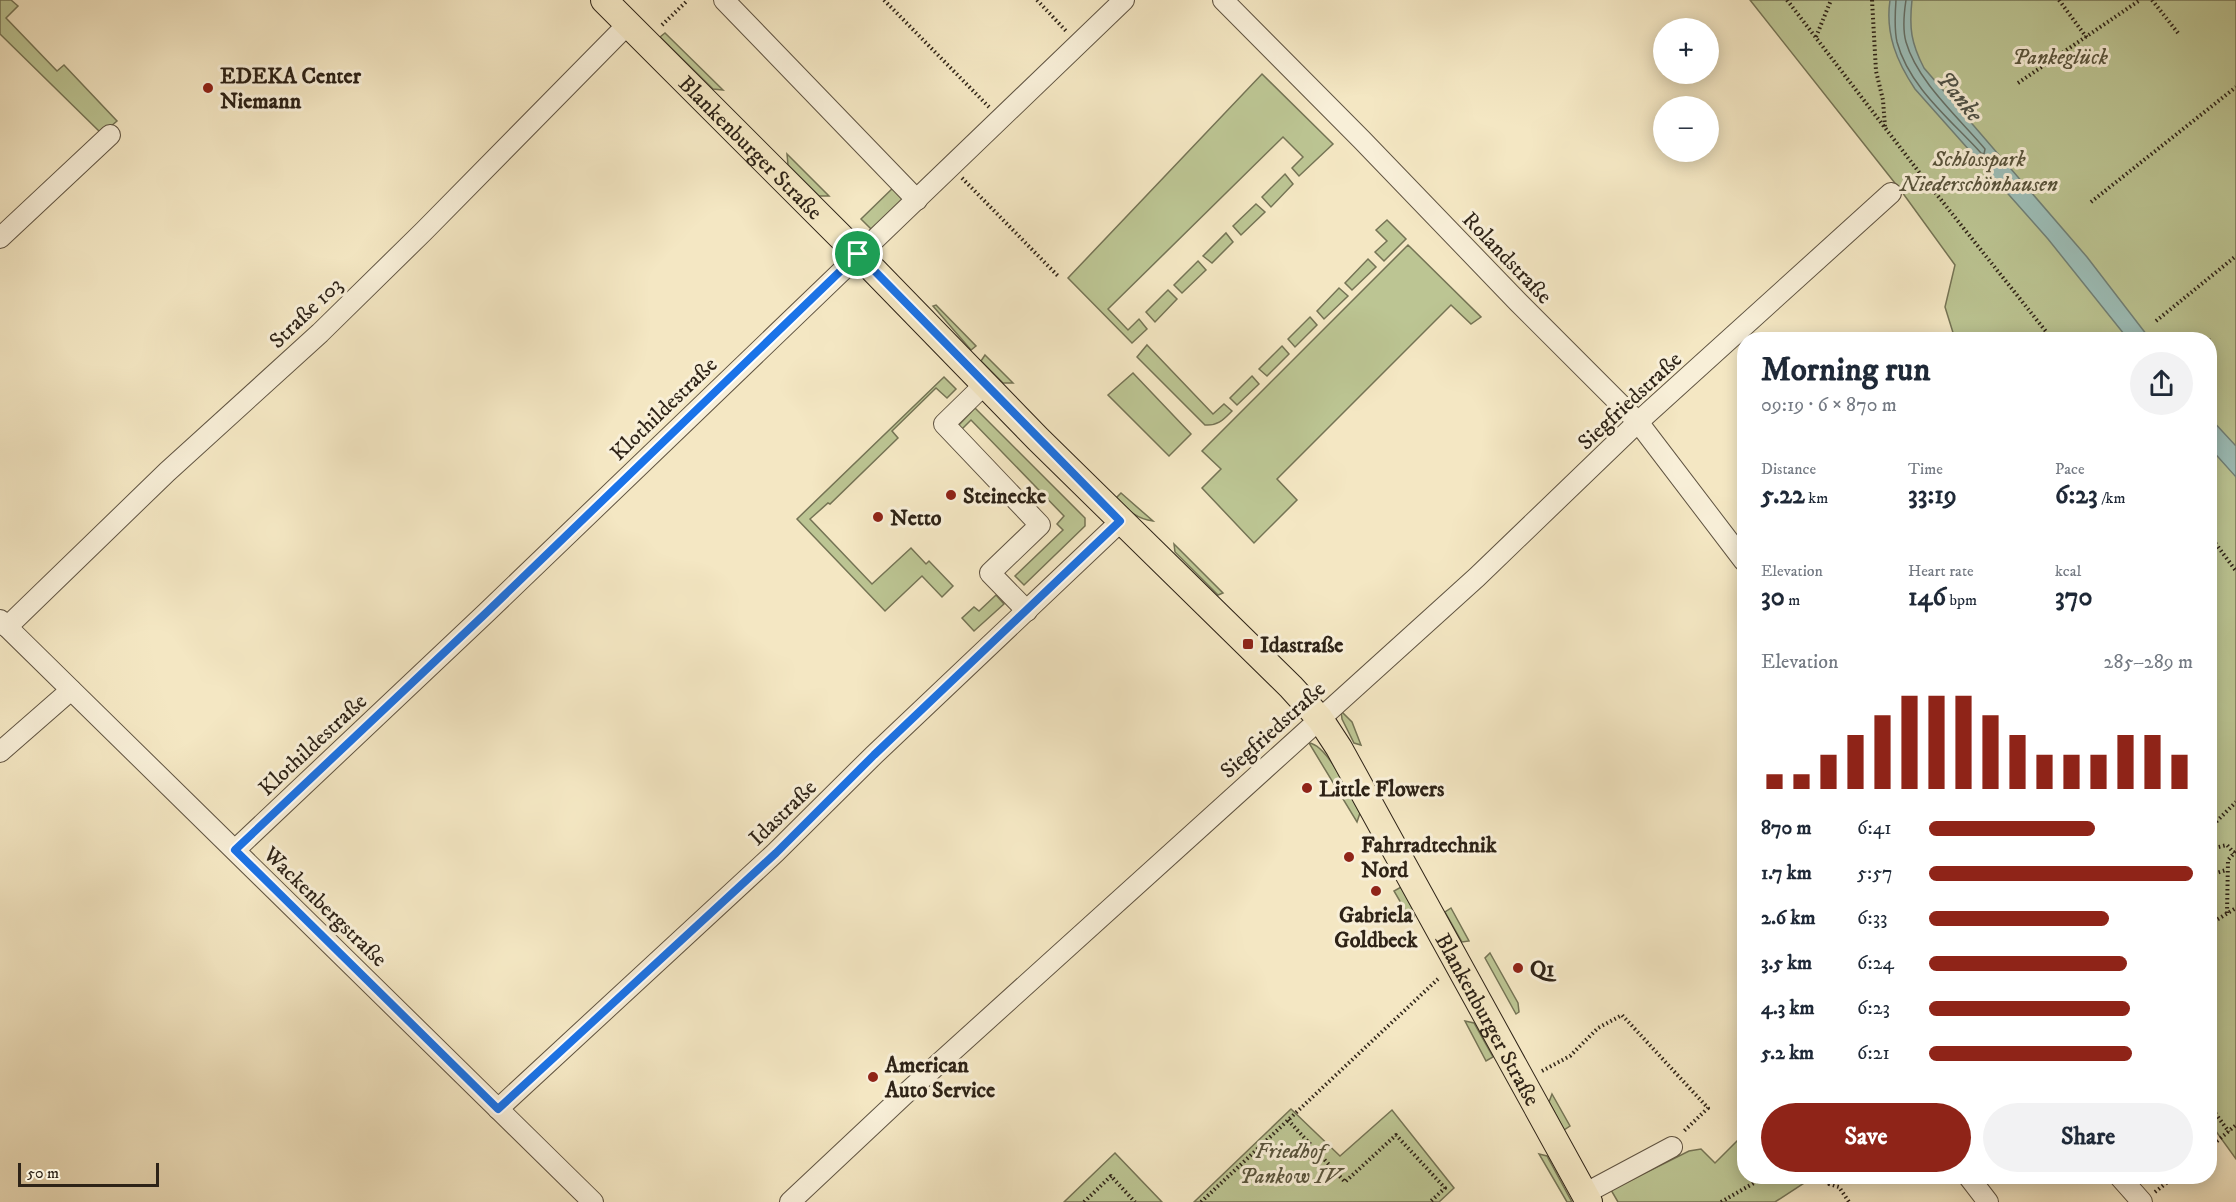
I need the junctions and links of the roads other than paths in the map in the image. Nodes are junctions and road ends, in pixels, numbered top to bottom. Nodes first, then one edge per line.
1 (604, 0) edge
2 (724, 0) edge
3 (1124, 0) edge
4 (1223, 0) edge
5 (628, 24) junction
6 (110, 135) dead end
7 (1896, 193) road end
8 (917, 200) junction
9 (0, 238) edge
10 (858, 254) junction
11 (1739, 332) edge
12 (1737, 334) edge
13 (986, 384) junction
14 (1638, 422) junction
15 (1120, 521) junction
16 (1737, 552) edge
17 (1027, 611) junction
18 (4, 624) edge
19 (71, 690) junction
20 (1320, 719) junction
21 (0, 752) edge
22 (235, 850) junction
23 (498, 1109) junction
24 (1672, 1147) road end
25 (1974, 1184) edge
26 (2128, 1184) edge
27 (1586, 1198) edge
28 (2146, 1199) edge
29 (593, 1202) edge
30 (790, 1202) edge
31 (1988, 1202) edge

1 - 5 main road, Blankenburger Straße
2 - 8 street
3 - 8 street, Klothildestraße
4 - 14 street, Rolandstraße
5 - 10 main road, Blankenburger Straße
5 - 18 street, Straße 103
6 - 9 street
7 - 11 street, Siegfriedstraße
8 - 10 street, Klothildestraße
10 - 13 main road, Blankenburger Straße
10 - 22 street, Klothildestraße
12 - 14 street, Siegfriedstraße
13 - 15 main road, Blankenburger Straße
13 - 17 street
14 - 16 street, Rolandstraße
14 - 20 street, Siegfriedstraße
15 - 17 street, Idastraße
15 - 20 main road, Blankenburger Straße
17 - 23 street, Idastraße
18 - 19 street, Wackenbergstraße
19 - 21 street
19 - 22 street, Wackenbergstraße
20 - 27 main road, Blankenburger Straße
20 - 30 street, Siegfriedstraße
22 - 23 street, Wackenbergstraße
23 - 29 street, Wackenbergstraße
24 - 27 street
25 - 31 street
26 - 28 street

